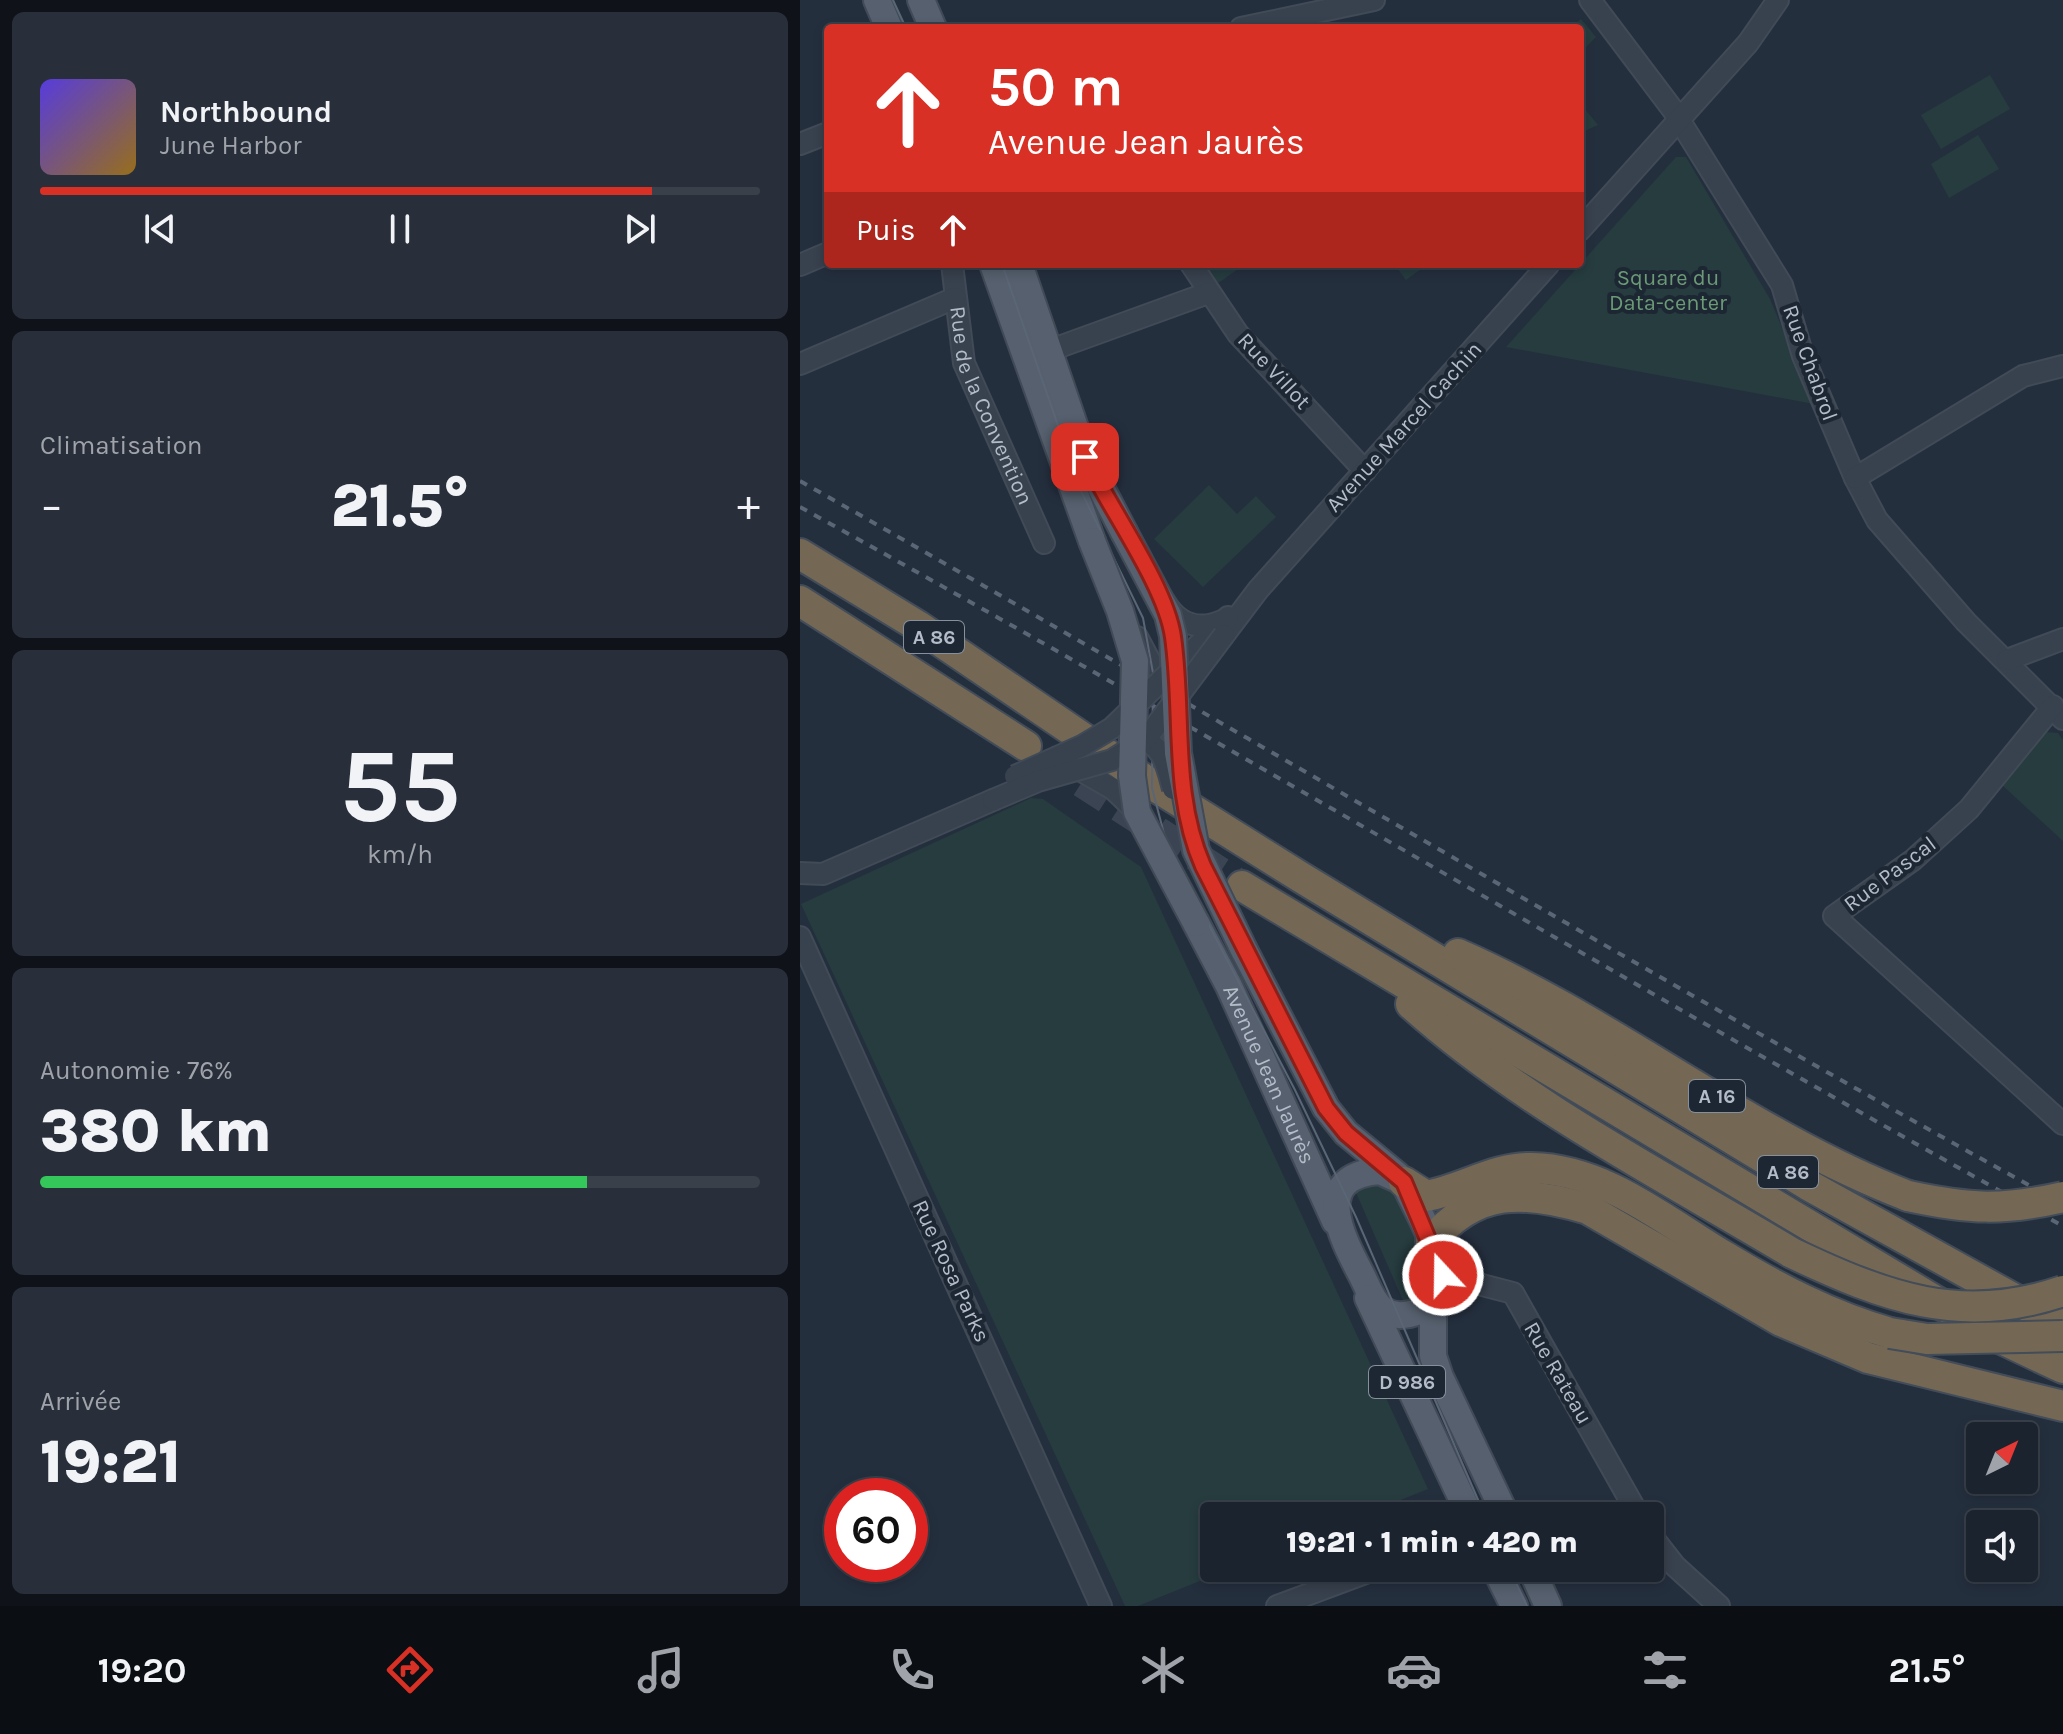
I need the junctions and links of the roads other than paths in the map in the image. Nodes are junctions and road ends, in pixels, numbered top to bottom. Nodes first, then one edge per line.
1 (877, 0) edge
2 (921, 0) edge
3 (1374, 0) edge
4 (1590, 0) edge
5 (1778, 0) edge
6 (887, 24) edge
7 (931, 24) edge
8 (1260, 24) edge
9 (1679, 120) junction
10 (824, 135) edge
11 (800, 144) edge
12 (1584, 226) edge
13 (824, 255) edge
14 (800, 265) edge
15 (952, 268) edge
16 (994, 268) edge
17 (1020, 268) edge
18 (1193, 268) edge
19 (1545, 268) edge
20 (1208, 293) junction
21 (955, 298) junction
22 (1048, 351) junction
23 (800, 364) edge
24 (2063, 366) edge
25 (1365, 471) junction
26 (1855, 478) junction
27 (1092, 541) junction
28 (1044, 543) dead end
29 (800, 554) edge
30 (1158, 592) junction
31 (800, 601) edge
32 (1219, 627) junction
33 (2063, 639) edge
34 (2007, 660) junction
35 (1177, 679) junction
36 (1136, 705) junction
37 (2058, 712) edge
38 (1131, 737) junction
39 (1026, 746) tunnel mouth
40 (1080, 770) junction
41 (990, 794) junction
42 (1137, 812) junction
43 (1196, 850) junction
44 (805, 872) edge
45 (1242, 886) tunnel mouth
46 (1385, 928) junction
47 (800, 937) edge
48 (1378, 967) junction
49 (2063, 1124) edge
50 (1402, 1180) junction
51 (2063, 1197) edge
52 (1342, 1237) junction
53 (1431, 1242) junction
54 (1443, 1275) junction
55 (2063, 1291) edge
56 (1433, 1302) junction
57 (2063, 1326) edge
58 (2063, 1336) edge
59 (2063, 1368) edge
60 (2063, 1406) edge
61 (1464, 1502) edge
62 (1501, 1502) edge
63 (1631, 1502) edge
64 (1664, 1552) edge
65 (1341, 1582) edge
66 (1502, 1582) edge
67 (1537, 1582) edge
68 (1101, 1606) edge
69 (1277, 1606) edge
70 (1514, 1606) edge
71 (1548, 1606) edge
72 (1719, 1606) edge

1 - 6 main road
2 - 7 main road
3 - 8 street
4 - 9 street, Rue Chabrol
5 - 9 street
9 - 12 street
9 - 26 street, Rue Chabrol
10 - 11 street
13 - 14 street
15 - 21 street, Rue de la Convention
16 - 27 main road, D 986
17 - 22 main road
18 - 20 street, Rue Villot
19 - 25 street, Avenue Marcel Cachin
20 - 22 street
20 - 25 street, Rue Villot
21 - 23 street
21 - 28 street, Rue de la Convention
22 - 30 main road, Avenue Jean Jaurès, bridge
24 - 26 street
25 - 32 street, Avenue Marcel Cachin
26 - 34 street, Rue Chabrol
27 - 35 street, bridge
27 - 36 main road, D 986, bridge
29 - 46 highway, A 86
30 - 32 street, bridge
30 - 35 main road, Avenue Jean Jaurès, bridge
31 - 39 highway, A 86
32 - 35 street, Avenue Marcel Cachin
33 - 34 street
34 - 37 street, Rue Chabrol
35 - 36 street, bridge
35 - 38 street, bridge
35 - 43 main road, Avenue Jean Jaurès, bridge
36 - 38 main road, D 986, bridge
37 - 49 street, Rue Pascal
38 - 40 street, bridge
38 - 41 street, bridge
38 - 42 main road, D 986, bridge
38 - 43 street, bridge
40 - 41 street, bridge
40 - 42 street
41 - 44 street
42 - 52 main road, Avenue Jean Jaurès / D 986, bridge
43 - 50 main road, Avenue Jean Jaurès, bridge
45 - 48 highway, A 86
46 - 51 highway, A 16, bridge
46 - 57 highway, A 86
47 - 68 street, Rue Rosa Parks
48 - 55 highway, bridge
48 - 59 highway, A 86
50 - 52 main road
50 - 53 main road
50 - 58 highway, bridge
52 - 56 main road
52 - 61 main road, Avenue Jean Jaurès / D 986
53 - 54 main road
53 - 60 highway
54 - 56 main road
54 - 63 street, Rue Rateau
56 - 62 main road, D 986
64 - 72 street
65 - 69 street
66 - 70 main road
67 - 71 main road

